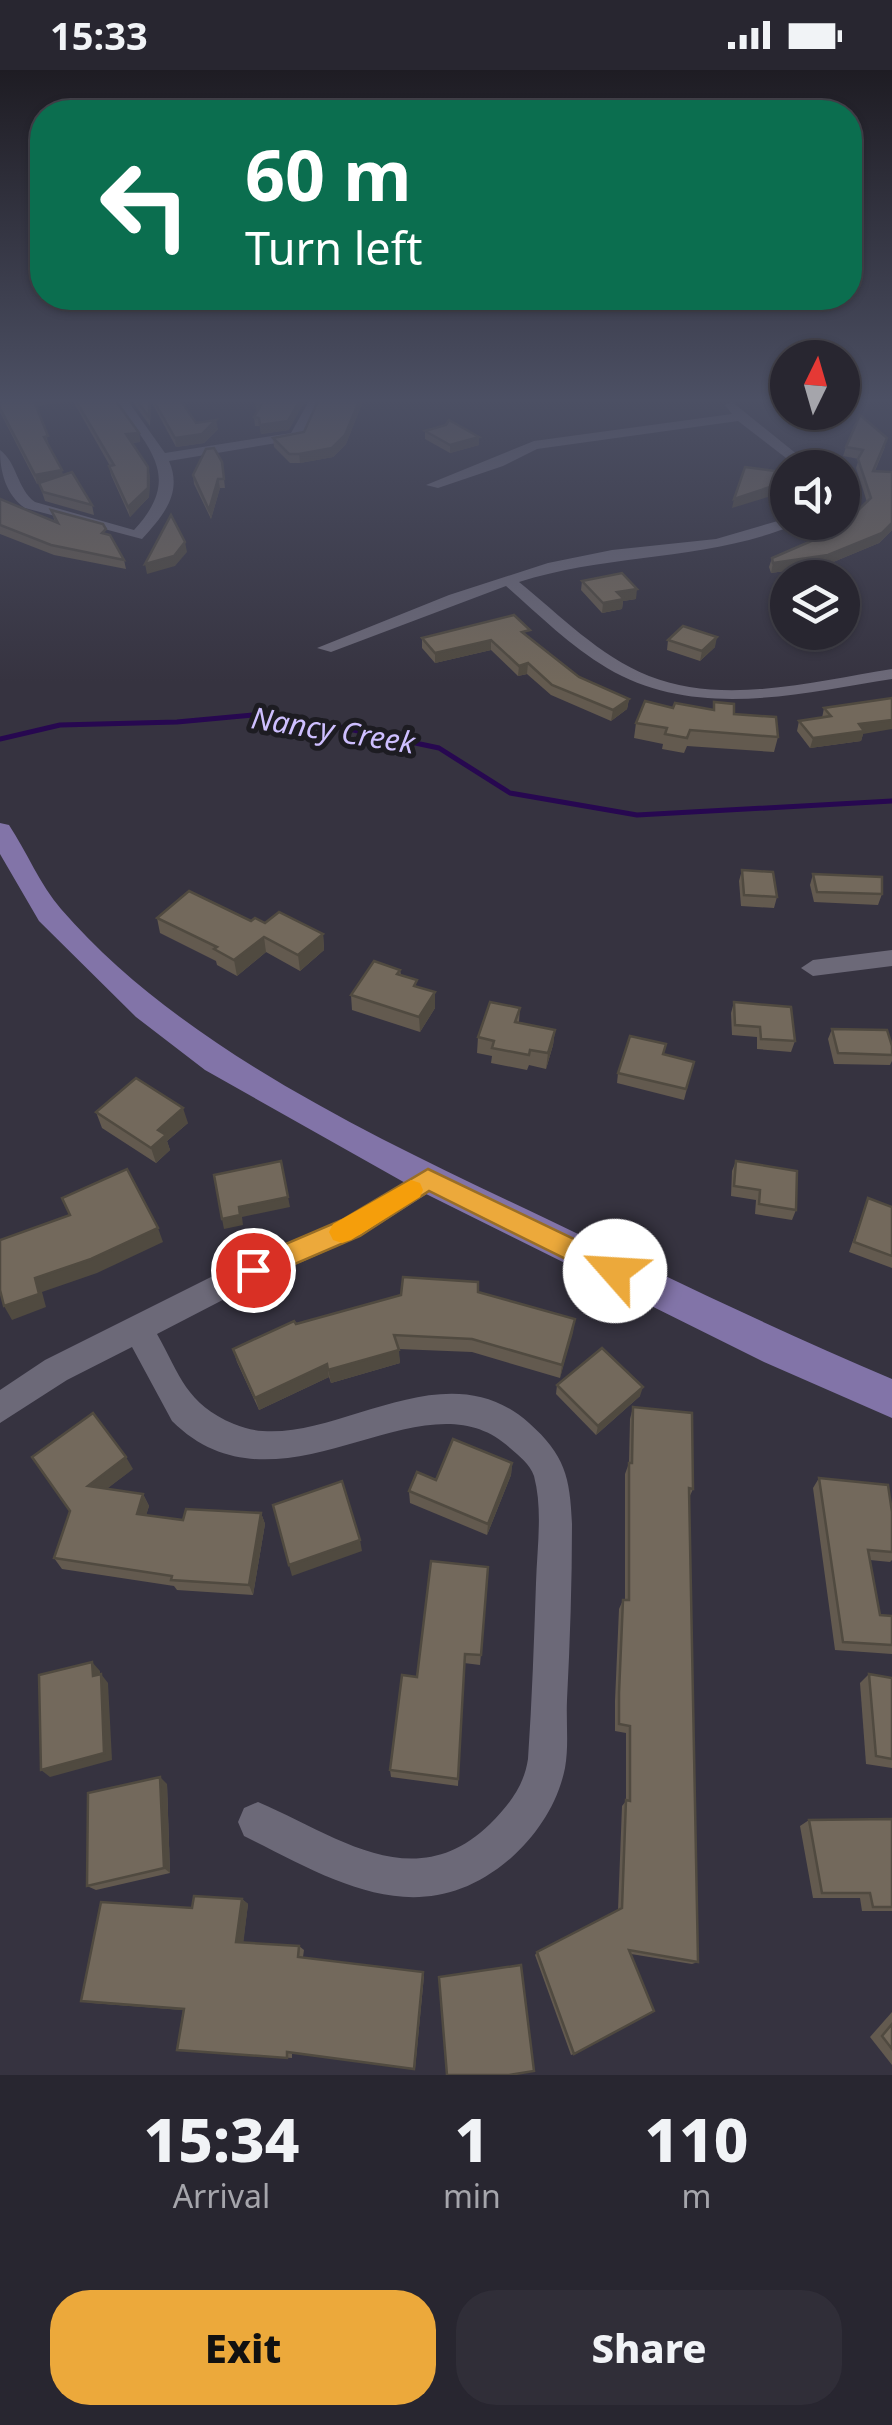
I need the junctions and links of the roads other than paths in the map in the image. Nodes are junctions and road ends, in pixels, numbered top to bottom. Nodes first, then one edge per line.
1 (18, 495) edge
2 (169, 495) edge
3 (770, 529) edge
4 (509, 581) junction
5 (325, 648) dead end
6 (892, 674) edge
7 (0, 831) edge
8 (892, 958) edge
9 (813, 968) dead end
10 (428, 1179) junction
11 (138, 1330) junction
12 (892, 1399) edge
13 (0, 1408) edge
14 (258, 1822) dead end

1 - 2 street
3 - 4 street
4 - 5 street
4 - 6 street
7 - 10 main road
8 - 9 street
10 - 11 street
10 - 12 main road
11 - 13 street
11 - 14 street

